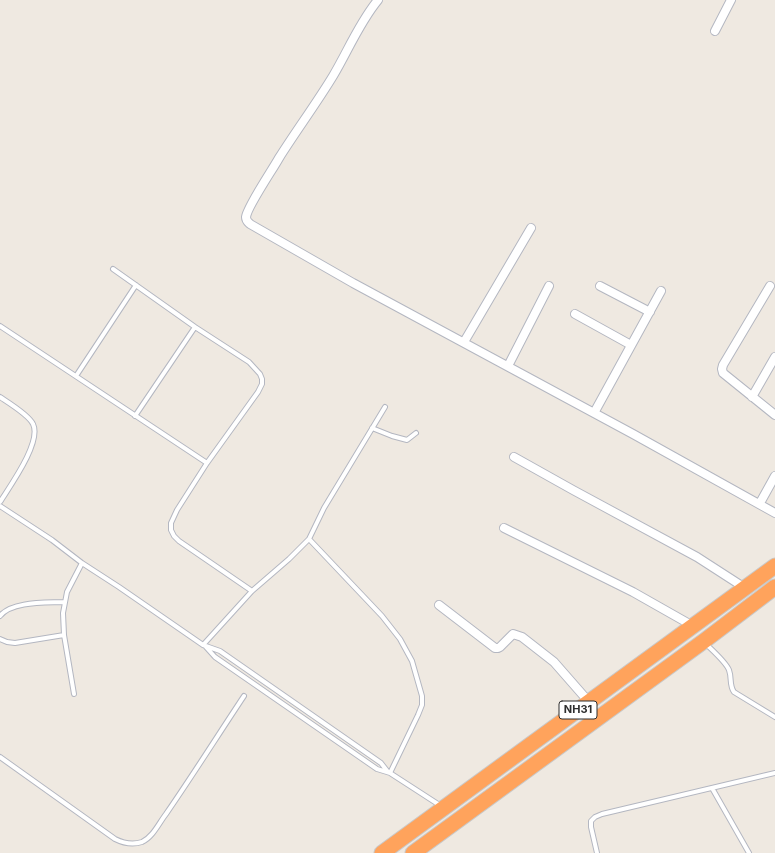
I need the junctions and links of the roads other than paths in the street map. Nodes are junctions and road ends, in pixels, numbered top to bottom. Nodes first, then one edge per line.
1 (378, 0) edge
2 (730, 0) edge
3 (715, 31) dead end
4 (531, 228) dead end
5 (113, 269) dead end
6 (136, 285) junction
7 (549, 286) dead end
8 (600, 286) dead end
9 (770, 286) dead end
10 (661, 292) dead end
11 (650, 312) junction
12 (575, 314) dead end
13 (0, 326) edge
14 (195, 327) junction
15 (464, 342) junction
16 (631, 345) junction
17 (775, 357) edge
18 (508, 366) junction
19 (76, 376) junction
20 (0, 397) edge
21 (752, 397) junction
22 (385, 407) dead end
23 (594, 413) junction
24 (775, 415) edge
25 (135, 416) junction
26 (372, 428) junction
27 (416, 433) dead end
28 (514, 457) dead end
29 (207, 463) junction
30 (775, 476) edge
31 (0, 502) edge
32 (760, 504) junction
33 (0, 506) edge
34 (775, 513) edge
35 (504, 528) dead end
36 (309, 539) junction
37 (82, 563) junction
38 (773, 567) edge
39 (775, 586) edge
40 (745, 588) junction
41 (252, 591) junction
42 (64, 602) junction
43 (439, 605) dead end
44 (0, 616) edge
45 (693, 626) junction
46 (64, 635) junction
47 (0, 639) edge
48 (704, 641) junction
49 (205, 646) junction
50 (74, 694) dead end
51 (244, 696) dead end
52 (589, 702) junction
53 (775, 717) edge
54 (0, 757) edge
55 (389, 772) junction
56 (775, 774) edge
57 (712, 788) junction
58 (444, 808) junction
59 (421, 851) edge
60 (382, 853) edge
61 (597, 853) edge
62 (749, 853) edge

1 - 15 street
2 - 3 street
4 - 15 street
5 - 6 lane
6 - 14 lane
6 - 19 lane
7 - 18 street
8 - 11 street
9 - 21 street
10 - 11 street
11 - 16 street
12 - 16 street
13 - 19 lane
14 - 25 lane
14 - 29 lane
15 - 18 street
16 - 23 street
17 - 21 street
18 - 23 street
19 - 25 lane
20 - 31 lane
21 - 24 street
22 - 26 lane
23 - 32 street
25 - 29 lane
26 - 27 lane
26 - 36 lane
28 - 40 street
29 - 41 lane
30 - 32 street
32 - 34 street
33 - 37 lane
35 - 45 street
36 - 41 lane
36 - 55 lane
37 - 42 lane
37 - 49 lane
38 - 40 highway, NH31
39 - 48 highway, NH31
40 - 45 highway, NH31
41 - 49 lane
42 - 44 lane
42 - 46 lane
43 - 52 street
45 - 52 highway, NH31
46 - 47 lane
46 - 50 lane
48 - 53 lane
48 - 59 highway, NH31
49 - 55 lane
49 - 55 lane
51 - 54 lane
52 - 58 highway, NH31
55 - 58 lane
56 - 57 lane
57 - 61 lane
57 - 62 lane
58 - 60 highway, NH31

